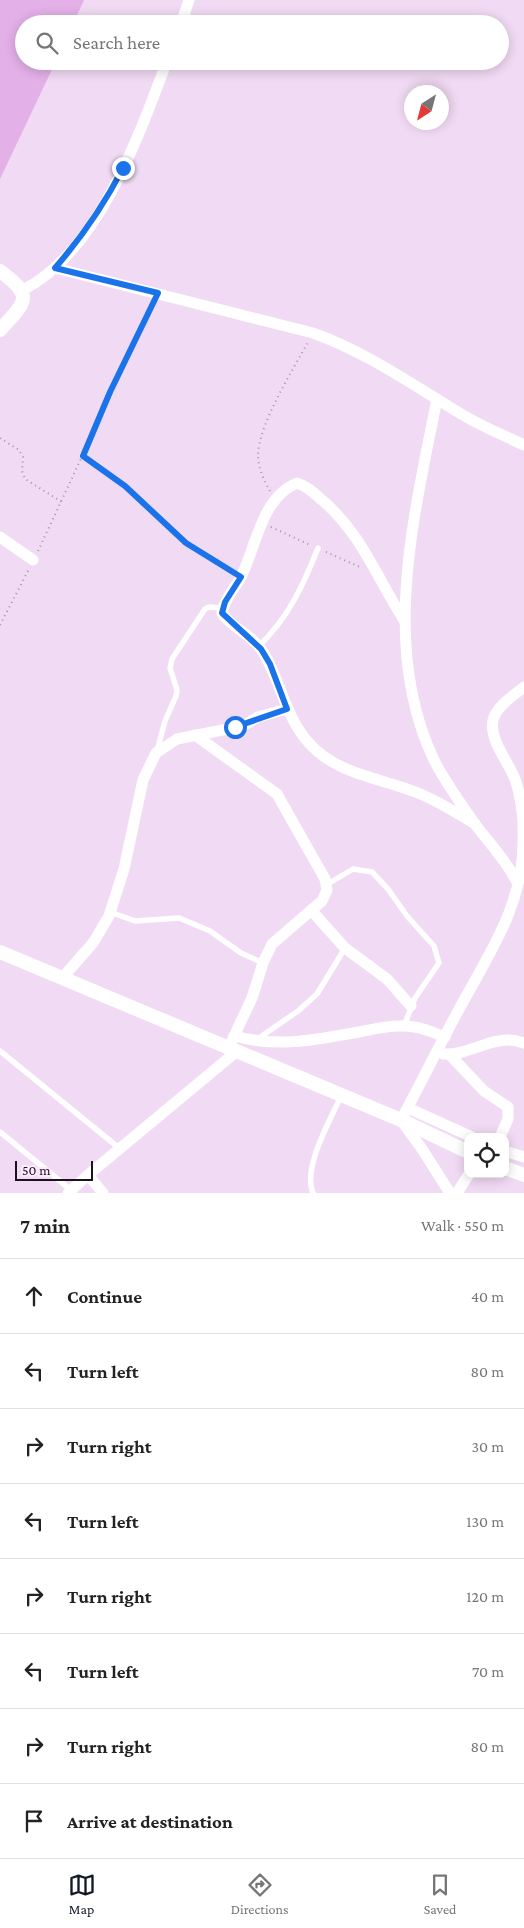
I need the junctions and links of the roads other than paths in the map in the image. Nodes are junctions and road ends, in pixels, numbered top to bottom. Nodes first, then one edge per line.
1 (190, 0) edge
2 (184, 15) edge
3 (164, 70) edge
4 (55, 268) junction
5 (0, 271) edge
6 (23, 290) junction
7 (0, 330) edge
8 (437, 399) junction
9 (524, 445) edge
10 (0, 536) edge
11 (318, 548) dead end
12 (33, 560) road end
13 (223, 608) junction
14 (404, 620) junction
15 (259, 646) junction
16 (524, 687) edge
17 (287, 709) junction
18 (195, 735) junction
19 (156, 753) junction
20 (475, 824) junction
21 (520, 879) edge
22 (326, 885) junction
23 (311, 910) junction
24 (110, 912) junction
25 (345, 948) junction
26 (0, 952) edge
27 (263, 963) junction
28 (63, 977) junction
29 (412, 1006) junction
30 (404, 1026) junction
31 (234, 1036) junction
32 (445, 1037) junction
33 (255, 1041) junction
34 (524, 1044) edge
35 (232, 1050) junction
36 (0, 1051) edge
37 (436, 1053) junction
38 (449, 1054) junction
39 (341, 1096) junction
40 (408, 1108) junction
41 (401, 1120) junction
42 (0, 1132) edge
43 (464, 1133) edge
44 (502, 1133) edge
45 (119, 1148) junction
46 (464, 1150) edge
47 (509, 1152) edge
48 (524, 1157) edge
49 (509, 1169) edge
50 (524, 1175) edge
51 (88, 1176) junction
52 (466, 1178) edge
53 (70, 1192) edge
54 (102, 1193) edge
55 (313, 1193) edge
56 (450, 1193) edge
57 (457, 1193) edge

1 - 2 street
3 - 4 street
4 - 6 street
4 - 8 street
5 - 6 street
6 - 7 street
8 - 9 street
8 - 14 street
10 - 12 street
11 - 15 lane
13 - 14 street
13 - 15 street
13 - 19 lane
14 - 20 street
15 - 17 street
16 - 21 street
17 - 18 street
17 - 20 street
18 - 19 street
18 - 22 street
19 - 24 street
20 - 21 street
21 - 32 street
22 - 23 street
22 - 29 lane
23 - 25 street
23 - 27 street
24 - 27 lane
24 - 28 street
25 - 29 street
25 - 33 lane
26 - 28 street
27 - 31 street
28 - 35 street
29 - 30 lane
30 - 32 street
30 - 33 street
31 - 33 street
31 - 35 street
32 - 37 street
34 - 38 street
35 - 39 street
35 - 45 street
36 - 45 lane
37 - 38 street
37 - 40 street
38 - 44 street
39 - 41 street
39 - 55 lane
40 - 41 street
40 - 43 street
41 - 46 street
41 - 56 street
42 - 53 lane
45 - 51 street
47 - 48 street
49 - 50 street
51 - 53 street
51 - 54 street
52 - 57 street

